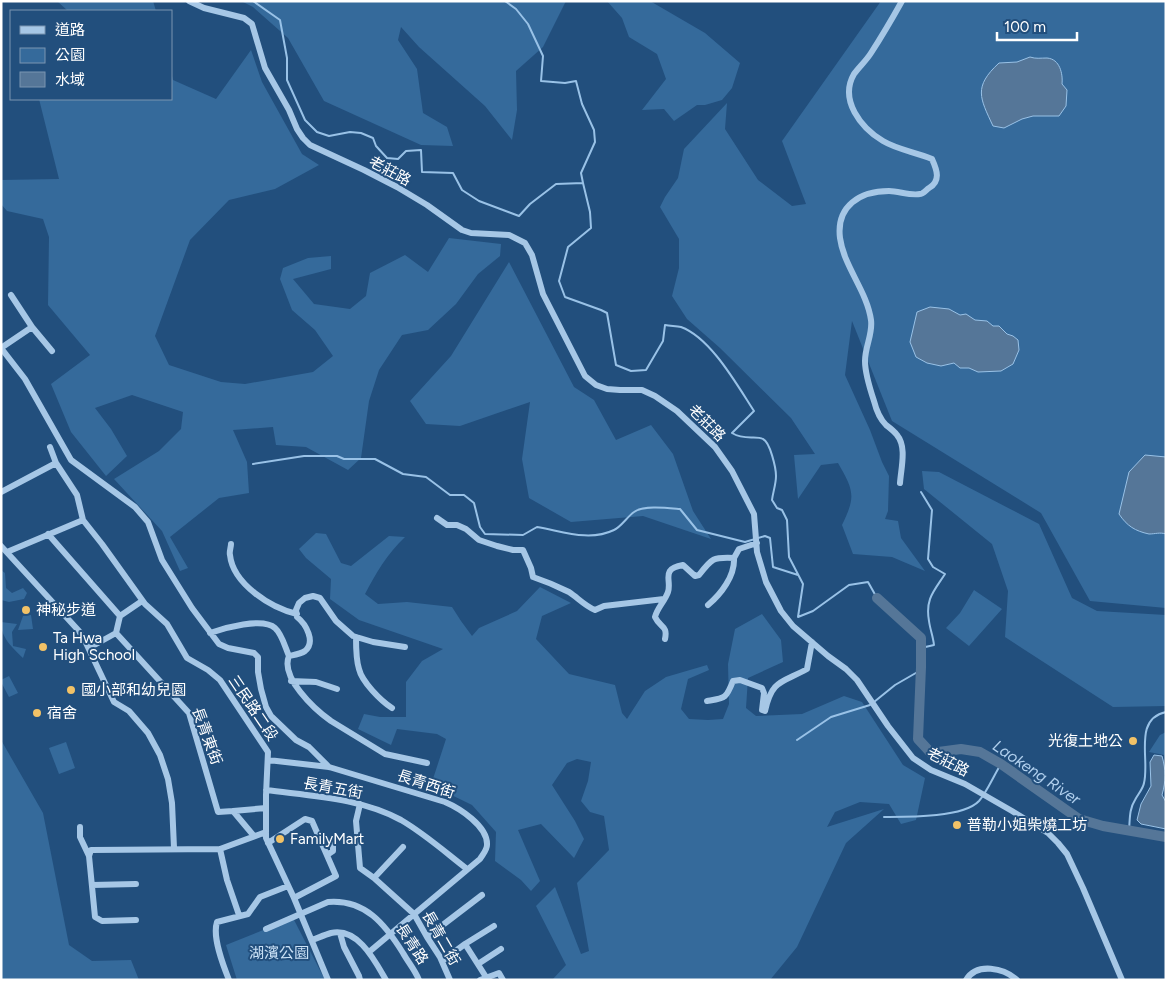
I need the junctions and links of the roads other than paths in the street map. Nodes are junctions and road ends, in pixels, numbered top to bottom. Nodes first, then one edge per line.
1 (189, 1) edge
2 (902, 1) edge
3 (12, 295) dead end
4 (32, 327) junction
5 (52, 351) dead end
6 (50, 447) dead end
7 (56, 463) junction
8 (900, 483) dead end
9 (1, 492) edge
10 (437, 518) dead end
11 (83, 520) junction
12 (48, 534) junction
13 (756, 540) junction
14 (231, 544) dead end
15 (1, 546) edge
16 (7, 552) junction
17 (734, 558) junction
18 (664, 599) junction
19 (142, 600) junction
20 (708, 605) dead end
21 (297, 614) junction
22 (120, 616) junction
23 (116, 633) junction
24 (210, 633) junction
25 (356, 638) junction
26 (665, 639) dead end
27 (812, 642) junction
28 (89, 648) junction
29 (405, 648) dead end
30 (289, 656) junction
31 (292, 681) junction
32 (337, 689) dead end
33 (707, 701) dead end
34 (392, 708) dead end
35 (268, 760) junction
36 (427, 762) dead end
37 (329, 768) junction
38 (266, 790) junction
39 (360, 804) junction
40 (266, 808) junction
41 (233, 811) junction
42 (80, 827) dead end
43 (266, 832) junction
44 (254, 836) junction
45 (268, 843) junction
46 (403, 847) dead end
47 (174, 848) junction
48 (220, 848) junction
49 (89, 856) junction
50 (467, 869) junction
51 (374, 878) junction
52 (136, 884) dead end
53 (92, 886) junction
54 (288, 886) junction
55 (482, 895) dead end
56 (294, 898) junction
57 (300, 913) junction
58 (414, 914) junction
59 (239, 915) junction
60 (136, 920) dead end
61 (494, 926) dead end
62 (266, 929) dead end
63 (340, 933) junction
64 (391, 933) junction
65 (427, 937) junction
66 (312, 940) junction
67 (465, 944) junction
68 (501, 949) dead end
69 (369, 952) junction
70 (442, 961) junction
71 (478, 964) junction
72 (483, 978) edge
73 (229, 980) edge
74 (328, 980) edge
75 (360, 980) edge
76 (386, 980) edge
77 (418, 980) edge
78 (450, 980) edge
79 (503, 980) edge
80 (966, 980) edge
81 (1017, 980) edge
82 (1122, 980) edge

1 - 13 street, 老莊路
2 - 8 street
3 - 4 street
4 - 5 street
4 - 24 street
6 - 7 street
7 - 9 street
7 - 11 street
10 - 18 street
11 - 12 street
11 - 19 street, 三民路二段
12 - 16 street
12 - 22 street
13 - 17 street
13 - 27 street, 老莊路
14 - 21 street
15 - 16 street
16 - 28 street
17 - 18 street
17 - 20 street
18 - 26 street
19 - 22 street
19 - 35 street, 三民路二段
21 - 25 street
21 - 30 street
22 - 23 street
23 - 28 street
23 - 41 street, 長青東街
24 - 30 street
24 - 37 street
25 - 29 street
25 - 34 street
27 - 33 street
27 - 82 street, 老莊路
28 - 47 street
30 - 31 street
31 - 32 street
31 - 36 street
35 - 37 street, 長青西街
35 - 38 street, 三民路二段
37 - 50 street, 長青西街
38 - 39 street, 長青五街
38 - 40 street, 三民路二段
39 - 50 street, 長青五街
39 - 51 street, 長青二街
40 - 41 street
40 - 43 street, 三民路二段
41 - 44 street
42 - 49 street
43 - 44 street
43 - 45 street, 三民路二段
44 - 48 street
45 - 54 street, 三民路二段
45 - 56 street
46 - 51 street
47 - 48 street
47 - 49 street
48 - 59 street
49 - 53 street
50 - 58 street, 長青西街
51 - 58 street, 長青二街
52 - 53 street
53 - 60 street
54 - 56 street, 三民路二段
54 - 59 street
55 - 65 street
56 - 57 street, 三民路二段
57 - 62 street, 長青路
57 - 64 street, 長青路
57 - 66 street, 三民路二段
58 - 64 street, 長青西街
58 - 65 street, 長青二街
59 - 73 street
61 - 67 street
63 - 66 street
63 - 69 street
63 - 75 street
64 - 69 street, 長青西街
64 - 77 street, 長青路
65 - 70 street, 長青二街
66 - 74 street, 三民路二段
67 - 70 street
67 - 71 street
68 - 71 street
69 - 76 street
70 - 78 street, 長青二街
71 - 72 street
72 - 79 street
80 - 81 street

